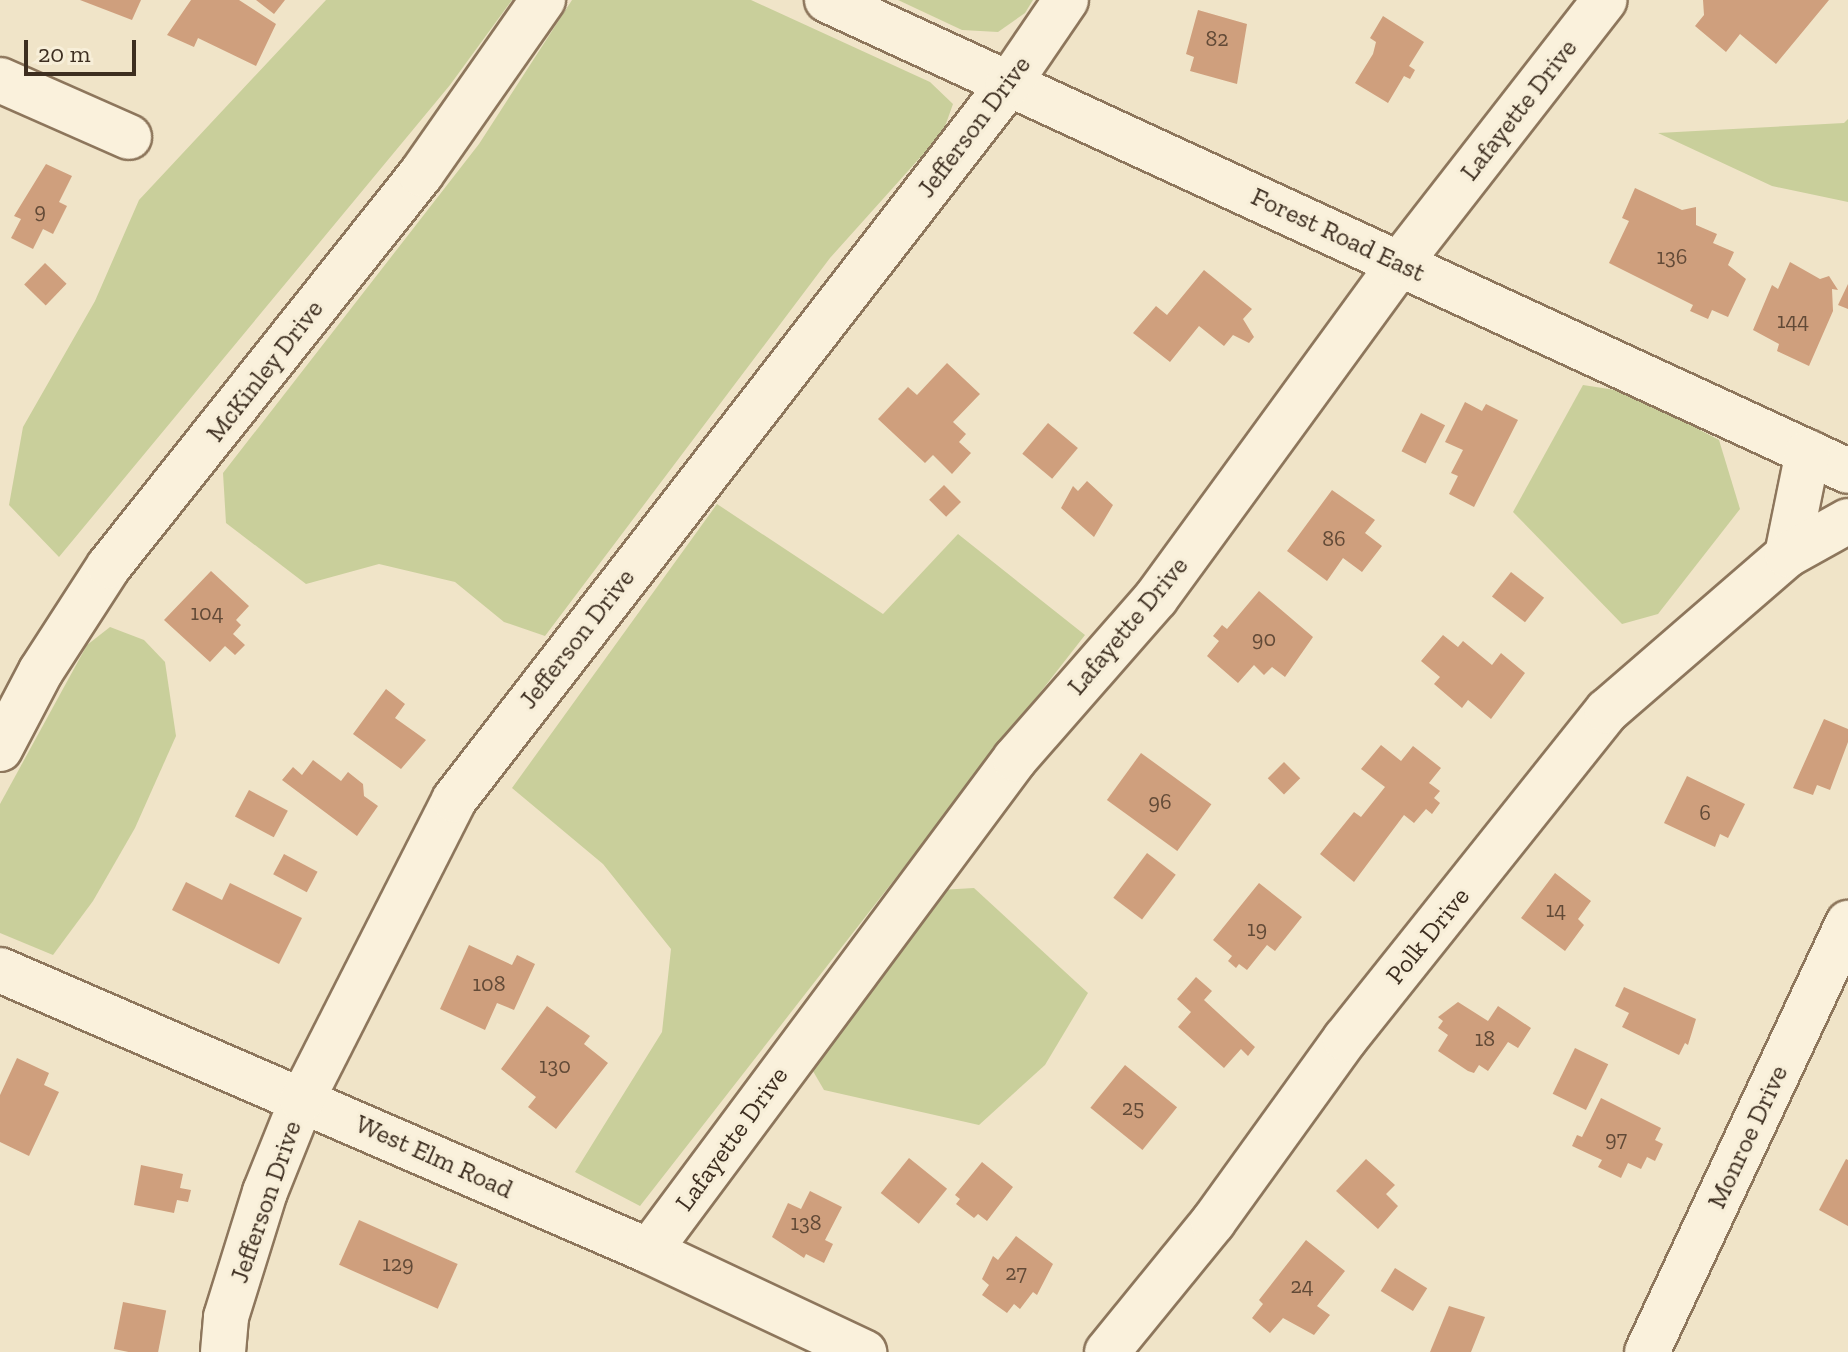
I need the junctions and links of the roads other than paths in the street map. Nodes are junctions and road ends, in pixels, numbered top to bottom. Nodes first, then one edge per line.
1 (543, 0) edge
2 (827, 0) edge
3 (1066, 0) edge
4 (1605, 0) edge
5 (0, 80) edge
6 (1008, 85) junction
7 (129, 137) dead end
8 (1400, 263) junction
9 (1808, 452) junction
10 (1848, 471) edge
11 (1848, 521) edge
12 (1787, 555) junction
13 (0, 749) edge
14 (1848, 923) edge
15 (0, 970) edge
16 (302, 1100) junction
17 (649, 1251) junction
18 (223, 1352) edge
19 (864, 1352) edge
20 (1107, 1352) edge
21 (1647, 1352) edge

1 - 13 street, McKinley Drive
2 - 6 street, Forest Road East
3 - 6 street, Jefferson Drive
4 - 8 street, Lafayette Drive
5 - 7 street
6 - 8 street, Forest Road East
6 - 16 street, Jefferson Drive
8 - 9 street, Forest Road East
8 - 17 street, Lafayette Drive
9 - 10 street, Forest Road East
9 - 12 street
11 - 12 street, Polk Drive
12 - 20 street, Polk Drive
14 - 21 street, Monroe Drive
15 - 16 street, West Elm Road
16 - 17 street, West Elm Road
16 - 18 street, Jefferson Drive
17 - 19 street, West Elm Road

